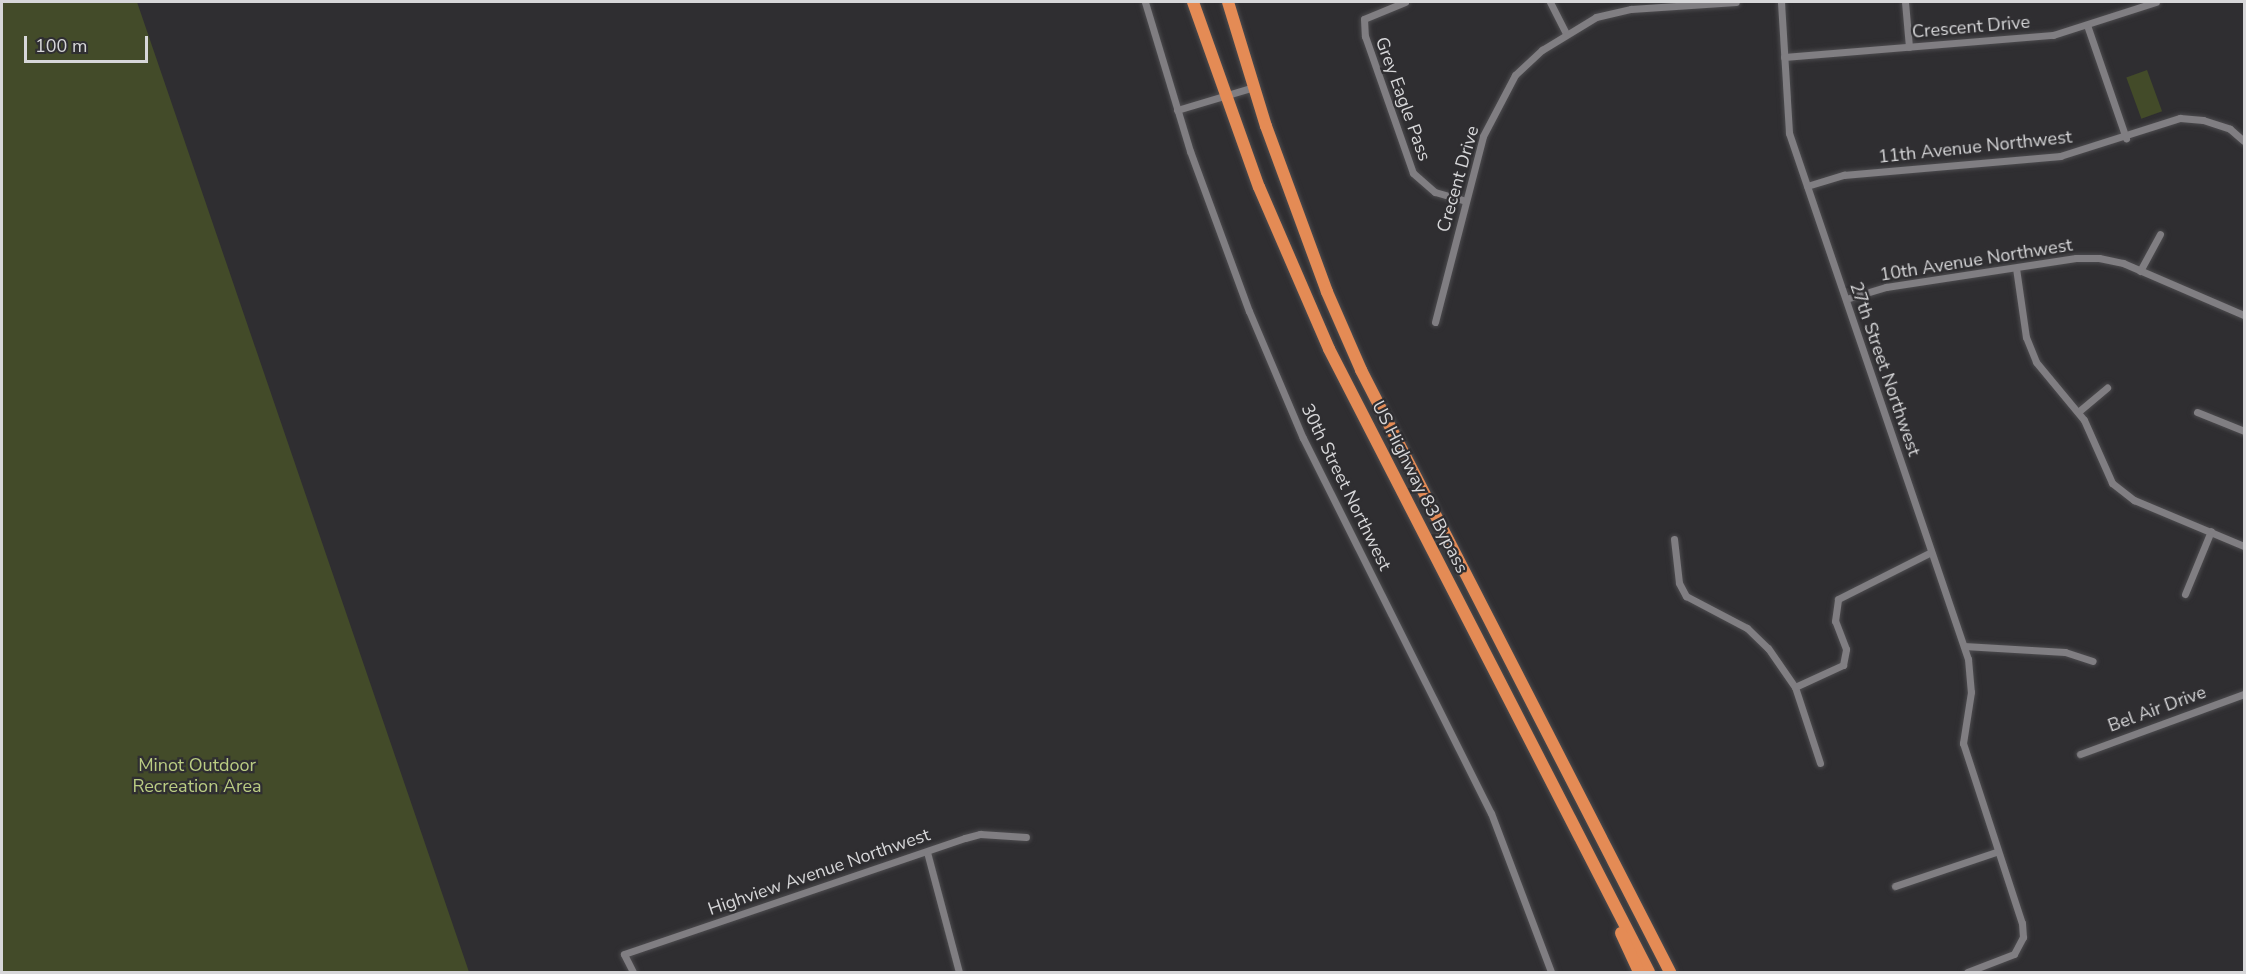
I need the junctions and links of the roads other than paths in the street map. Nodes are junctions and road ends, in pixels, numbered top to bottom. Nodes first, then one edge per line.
1 (1145, 2) edge
2 (1193, 2) edge
3 (1228, 2) edge
4 (1405, 2) edge
5 (1550, 2) edge
6 (1736, 2) edge
7 (1782, 2) edge
8 (1905, 2) edge
9 (2156, 2) edge
10 (1666, 4) edge
11 (2087, 25) junction
12 (1566, 34) junction
13 (1909, 47) junction
14 (1784, 57) junction
15 (1254, 87) junction
16 (1226, 98) junction
17 (1177, 110) junction
18 (2126, 138) junction
19 (2244, 141) edge
20 (1807, 186) junction
21 (1466, 201) junction
22 (2160, 234) dead end
23 (2016, 268) junction
24 (2140, 271) junction
25 (1846, 298) junction
26 (2244, 315) edge
27 (1435, 322) dead end
28 (2107, 388) dead end
29 (2078, 412) junction
30 (2197, 412) dead end
31 (2244, 431) edge
32 (2211, 531) junction
33 (1674, 539) dead end
34 (2244, 546) edge
35 (1931, 552) junction
36 (2185, 594) dead end
37 (1964, 646) junction
38 (2093, 661) dead end
39 (1795, 687) junction
40 (2244, 694) edge
41 (2080, 754) dead end
42 (1820, 763) dead end
43 (1026, 837) dead end
44 (927, 852) junction
45 (1996, 852) junction
46 (1895, 886) dead end
47 (1612, 900) junction
48 (1641, 916) junction
49 (1986, 970) edge
50 (633, 972) edge
51 (960, 972) edge
52 (1551, 972) edge
53 (1639, 972) edge
54 (1649, 972) edge
55 (1670, 972) edge
56 (1678, 972) edge
57 (1967, 972) edge

1 - 17 street, 30th Street Northwest
2 - 16 highway, US Highway 83 Bypass
3 - 15 highway, US Highway 83 Bypass
4 - 21 street, Grey Eagle Pass
5 - 12 street
6 - 10 street, Crecent Drive
7 - 14 street, 27th Street Northwest
8 - 13 street
9 - 11 street, Crescent Drive
10 - 12 street, Crecent Drive
11 - 13 street, Crescent Drive
11 - 18 street
12 - 21 street, Crecent Drive
13 - 14 street, Crescent Drive
14 - 20 street, 27th Street Northwest
15 - 16 street
15 - 48 highway, US Highway 83 Bypass
16 - 17 street
16 - 47 highway, US Highway 83 Bypass
17 - 52 street, 30th Street Northwest
18 - 19 street, 11th Avenue Northwest
18 - 20 street, 11th Avenue Northwest
20 - 25 street, 27th Street Northwest
21 - 27 street, Crecent Drive
22 - 24 street
23 - 24 street, 10th Avenue Northwest
23 - 25 street, 10th Avenue Northwest
23 - 29 street
24 - 26 street, 10th Avenue Northwest
25 - 35 street, 27th Street Northwest
28 - 29 street
29 - 32 street
30 - 31 street
32 - 34 street
32 - 36 street
33 - 39 street
35 - 37 street, 27th Street Northwest
35 - 39 street
37 - 38 street
37 - 45 street, 27th Street Northwest
39 - 42 street
40 - 41 street, Bel Air Drive
43 - 44 street, Highview Avenue Northwest
44 - 50 street, Highview Avenue Northwest
44 - 51 street
45 - 46 street
45 - 49 street
47 - 53 highway
47 - 54 highway, US Highway 83 Bypass
48 - 55 highway, US Highway 83 Bypass
48 - 56 highway
49 - 57 street

